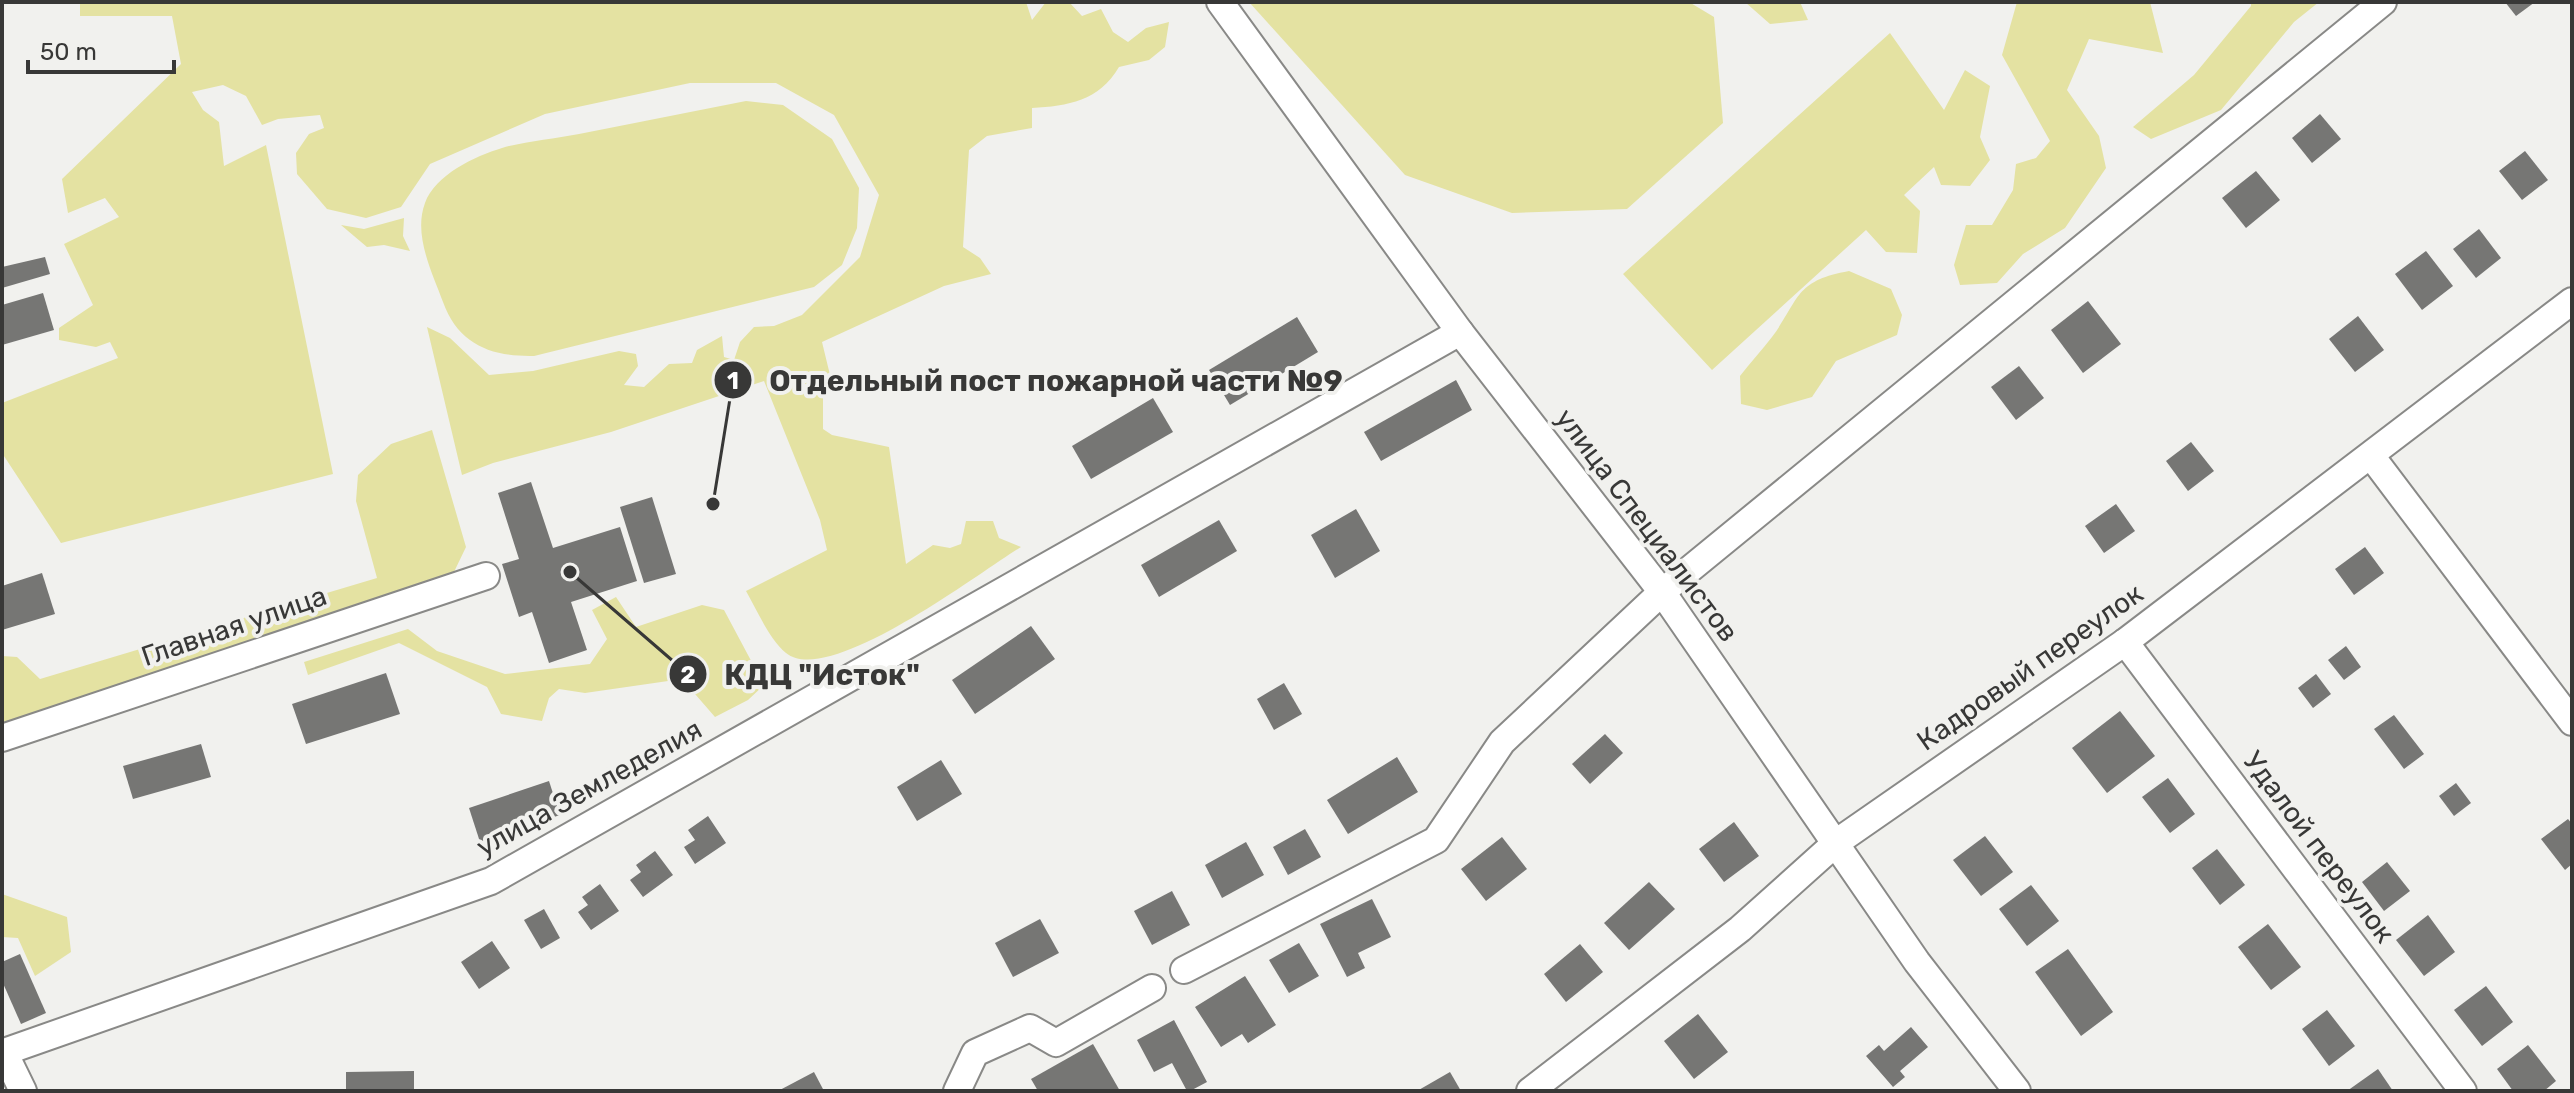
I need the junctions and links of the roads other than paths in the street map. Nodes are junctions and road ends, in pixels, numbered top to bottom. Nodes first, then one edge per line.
1 (1220, 2) edge
2 (2383, 2) edge
3 (2572, 301) edge
4 (1460, 332) junction
5 (2372, 457) junction
6 (486, 576) dead end
7 (1662, 592) junction
8 (2125, 642) junction
9 (2569, 713) edge
10 (2, 738) edge
11 (1837, 842) junction
12 (1184, 970) dead end
13 (1152, 988) dead end
14 (4, 1052) edge
15 (23, 1091) edge
16 (957, 1091) edge
17 (1530, 1091) edge
18 (2017, 1091) edge
19 (2463, 1091) edge

1 - 4 street, улица Специалистов
2 - 7 street
3 - 5 street, Кадровый переулок
4 - 7 street, улица Специалистов
4 - 14 street, улица Земледелия
5 - 8 street, Кадровый переулок
5 - 9 street
6 - 10 street, Главная улица
7 - 11 street, улица Специалистов
7 - 12 street
8 - 11 street, Кадровый переулок
8 - 19 street, Удалой переулок
11 - 17 street, Кадровый переулок
11 - 18 street, улица Специалистов
13 - 16 street
14 - 15 street

